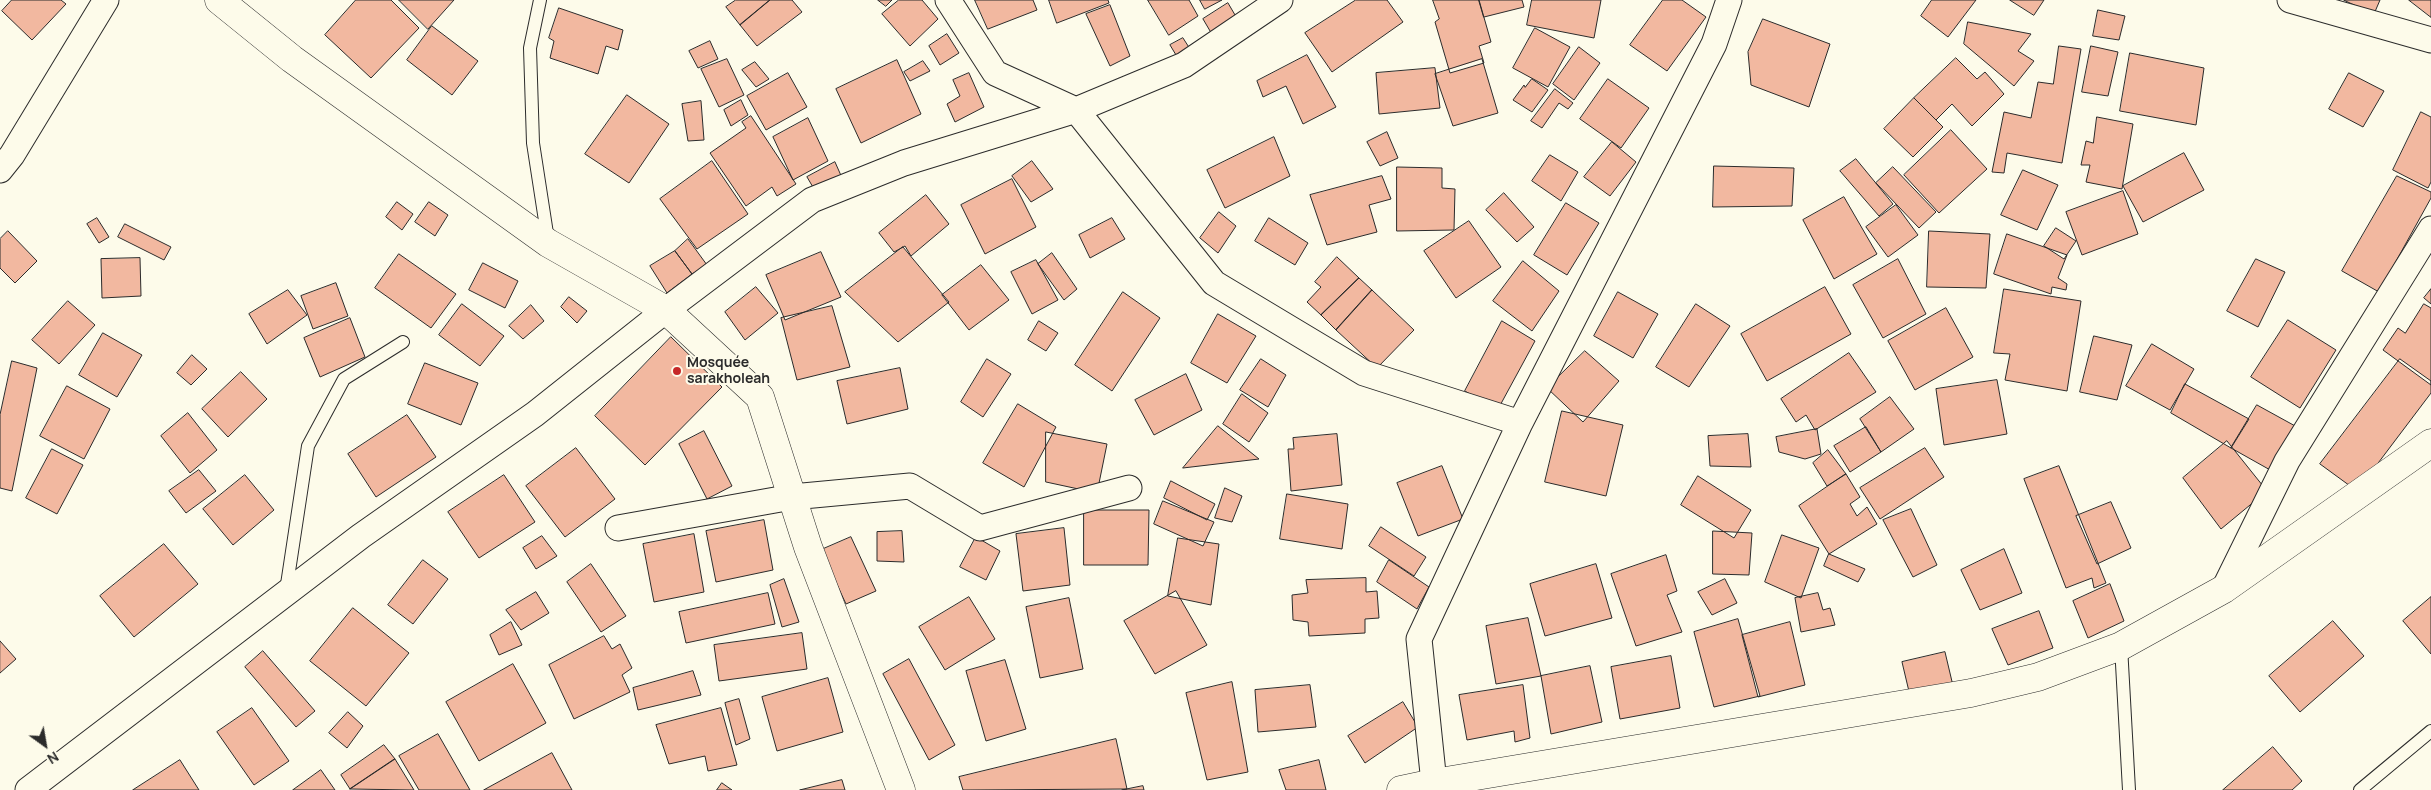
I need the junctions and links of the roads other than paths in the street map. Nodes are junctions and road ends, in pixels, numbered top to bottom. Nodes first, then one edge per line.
1 (106, 0) edge
2 (219, 0) edge
3 (540, 0) edge
4 (948, 0) edge
5 (1280, 0) edge
6 (1728, 0) edge
7 (2290, 0) edge
8 (2431, 40) edge
9 (1076, 110) junction
10 (0, 170) edge
11 (2431, 229) edge
12 (548, 243) junction
13 (666, 310) junction
14 (403, 342) dead end
15 (1520, 423) junction
16 (2431, 444) edge
17 (1129, 488) dead end
18 (792, 497) junction
19 (618, 528) dead end
20 (2224, 590) junction
21 (286, 593) junction
22 (2121, 646) junction
23 (2431, 731) edge
24 (1434, 782) junction
25 (28, 790) edge
26 (901, 790) edge
27 (1401, 790) edge
28 (2130, 790) edge
29 (2360, 790) edge

1 - 10 street
2 - 12 main road
3 - 12 lane
4 - 9 street
5 - 9 street
6 - 15 street
7 - 8 street
9 - 13 street
9 - 15 street
11 - 20 street
12 - 13 main road
13 - 18 main road
13 - 21 street
14 - 21 lane
15 - 24 street
16 - 20 main road
17 - 18 street
18 - 19 street
18 - 26 main road
20 - 22 main road
21 - 25 street
22 - 24 main road
22 - 28 lane
23 - 29 lane
24 - 27 main road

